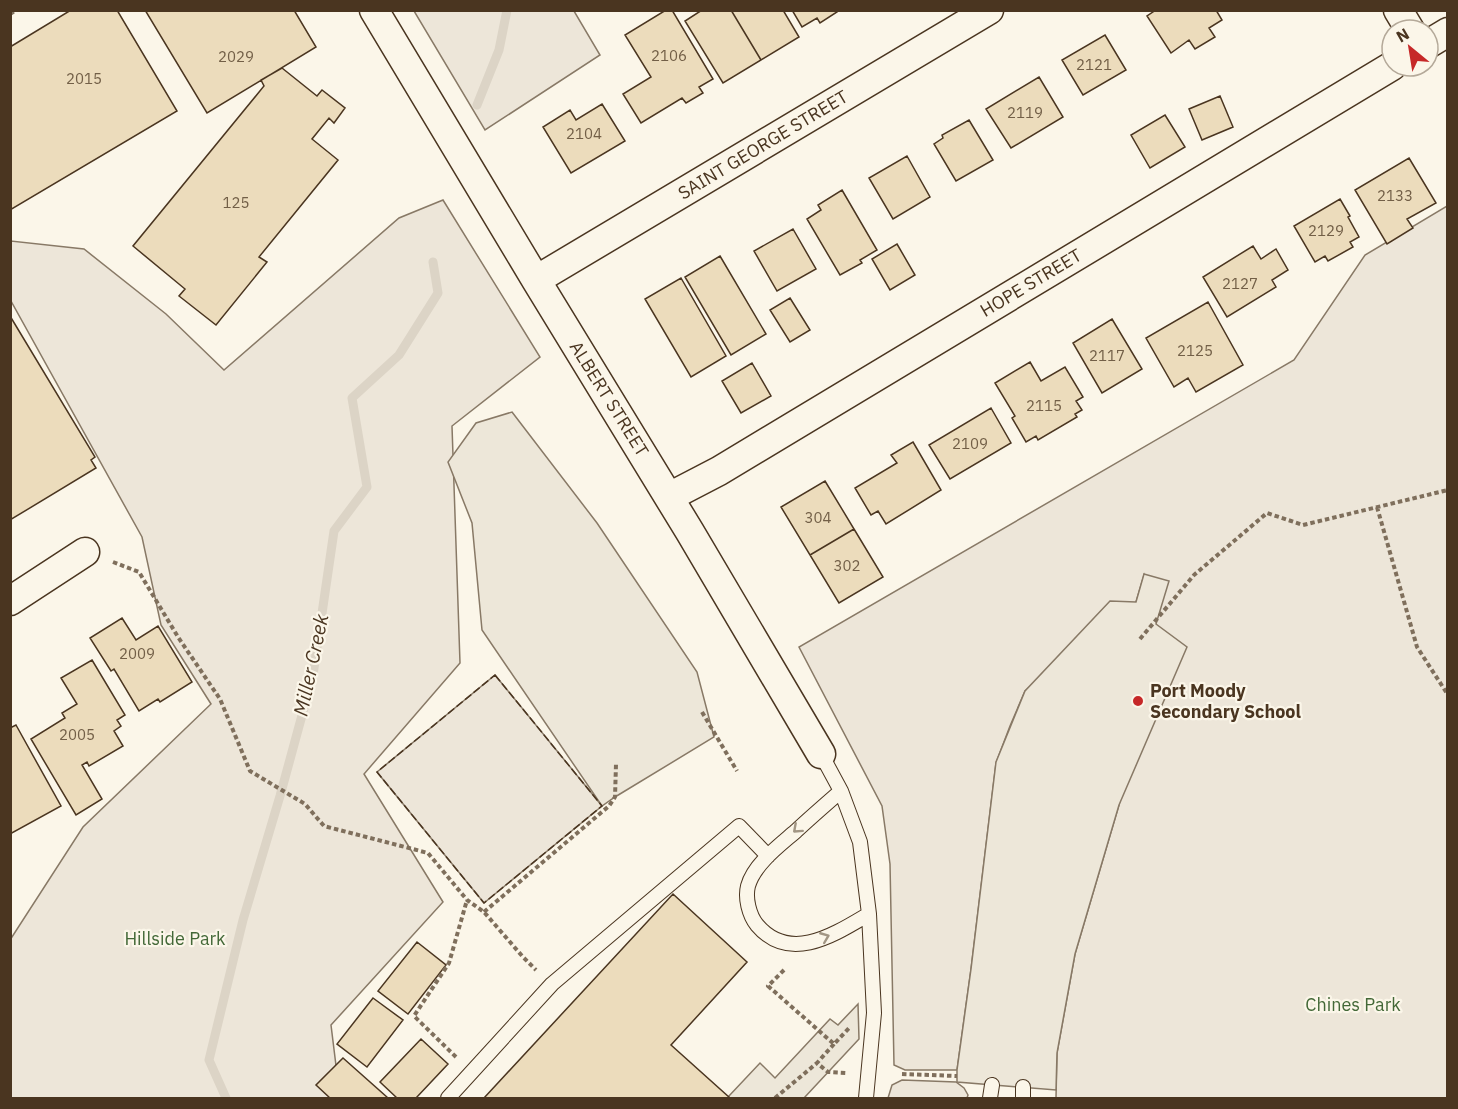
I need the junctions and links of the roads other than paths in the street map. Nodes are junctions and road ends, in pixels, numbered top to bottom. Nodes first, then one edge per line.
1 (374, 10) edge
2 (989, 10) edge
3 (1380, 73) edge
4 (536, 280) junction
5 (669, 497) junction
6 (85, 552) road end
7 (10, 601) edge
8 (821, 754) joint
9 (841, 790) junction
10 (768, 856) junction
11 (869, 914) junction
12 (448, 1098) edge
13 (866, 1098) edge

1 - 4 street, ALBERT STREET
2 - 4 street, SAINT GEORGE STREET
3 - 5 street, HOPE STREET
4 - 5 street, ALBERT STREET
5 - 8 street, ALBERT STREET
6 - 7 street
8 - 9 lane, ALBERT STREET
9 -> 10 lane
9 - 11 lane, ALBERT STREET
10 -> 11 lane
10 - 12 lane
11 - 13 lane, ALBERT STREET

